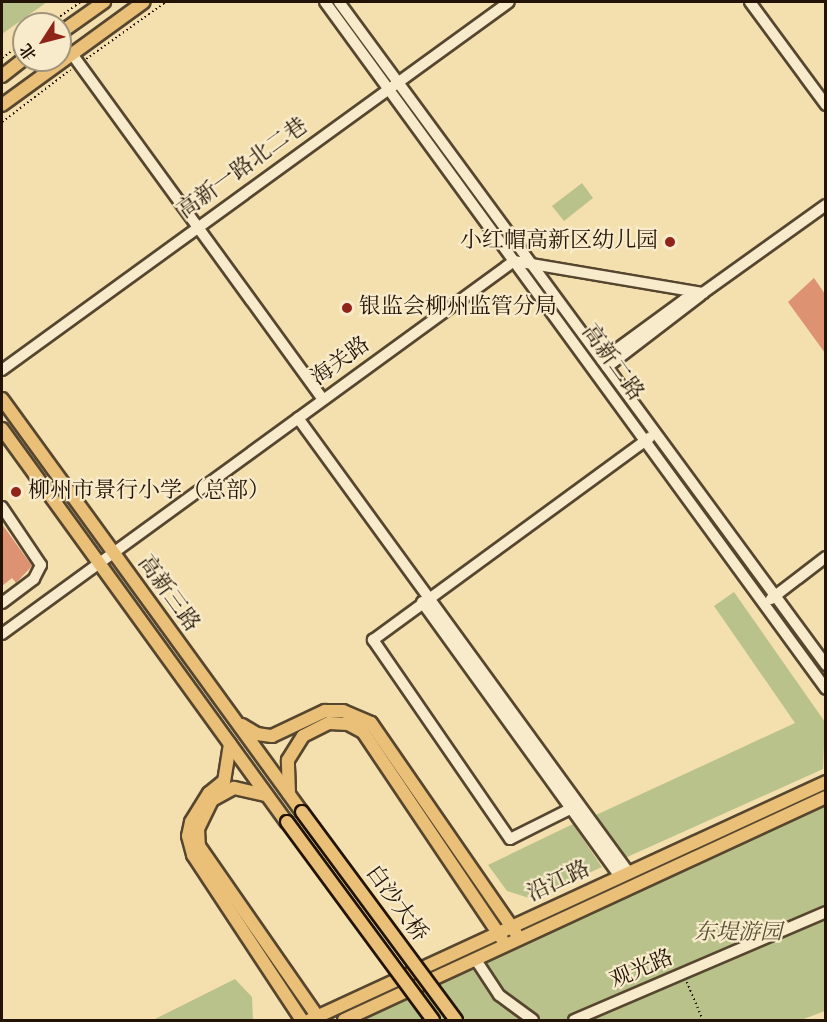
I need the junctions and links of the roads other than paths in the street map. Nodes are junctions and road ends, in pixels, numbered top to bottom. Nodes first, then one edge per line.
1 (104, 2) edge
2 (144, 2) edge
3 (325, 2) edge
4 (339, 2) edge
5 (509, 2) edge
6 (750, 2) edge
7 (72, 25) edge
8 (72, 54) joint
9 (47, 72) edge
10 (393, 85) junction
11 (2, 105) edge
12 (825, 105) edge
13 (825, 205) edge
14 (198, 225) junction
15 (514, 261) junction
16 (532, 265) junction
17 (703, 293) junction
18 (604, 364) junction
19 (2, 370) edge
20 (2, 399) edge
21 (323, 400) junction
22 (298, 418) junction
23 (2, 431) edge
24 (655, 433) junction
25 (645, 441) junction
26 (2, 507) edge
27 (112, 553) junction
28 (825, 557) edge
29 (98, 563) junction
30 (775, 596) junction
31 (426, 599) junction
32 (2, 603) edge
33 (764, 604) junction
34 (2, 634) edge
35 (825, 665) edge
36 (825, 689) edge
37 (234, 720) junction
38 (230, 744) junction
39 (825, 782) edge
40 (289, 795) junction
41 (268, 796) junction
42 (825, 797) edge
43 (570, 808) junction
44 (302, 813) joint
45 (287, 822) joint
46 (624, 875) junction
47 (825, 912) edge
48 (512, 927) junction
49 (498, 933) junction
50 (520, 939) junction
51 (506, 945) junction
52 (476, 960) junction
53 (316, 1019) edge
54 (302, 1020) edge
55 (344, 1020) edge
56 (433, 1020) edge
57 (456, 1020) edge
58 (533, 1020) edge
59 (573, 1020) edge

1 - 7 main road
2 - 8 main road
3 - 10 street, 高新二路
4 - 10 street, 高新二路
5 - 10 street, 高新一路北二巷
6 - 12 street
8 - 14 street
9 - 11 main road
10 - 14 street, 高新一路北二巷
10 - 15 street, 高新二路
10 - 16 street, 高新二路
13 - 17 street
14 - 19 street, 高新一路北二巷
14 - 21 street
15 - 16 street
15 - 21 street, 海关路
15 - 25 street, 高新二路
16 - 17 street
16 - 18 street, 高新二路
17 - 18 street
18 - 24 street, 高新二路
20 - 27 main road, 高新三路
21 - 22 street, 海关路
22 - 27 street, 海关路
22 - 31 street
23 - 29 main road, 高新三路
24 - 25 street
24 - 30 street, 高新二路
25 - 31 street
25 - 33 street, 高新二路
26 - 32 street
27 - 29 street, 海关路
27 - 37 main road, 高新三路
28 - 30 street
29 - 34 street, 海关路
29 - 38 main road, 高新三路
30 - 33 street
30 - 35 street, 高新二路
31 - 43 street
31 - 43 street
31 - 46 street
33 - 36 street, 高新二路
37 - 40 main road, 高新三路
37 - 48 main road
38 - 41 main road, 高新三路
38 - 54 main road
39 - 46 main road, 沿江路
40 - 44 main road, 高新三路
40 - 49 main road
41 - 45 main road, 高新三路
41 - 53 main road
42 - 50 main road, 沿江路
43 - 46 street
44 - 57 main road, 白沙大桥, bridge
45 - 56 main road, 白沙大桥, bridge
46 - 48 main road, 沿江路
47 - 59 street, 观光路
48 - 49 main road, 沿江路
48 - 50 main road
49 - 51 main road
49 - 53 main road, 沿江路
50 - 51 main road, 沿江路
51 - 52 main road, 沿江路
52 - 55 main road, 沿江路
52 - 58 street

